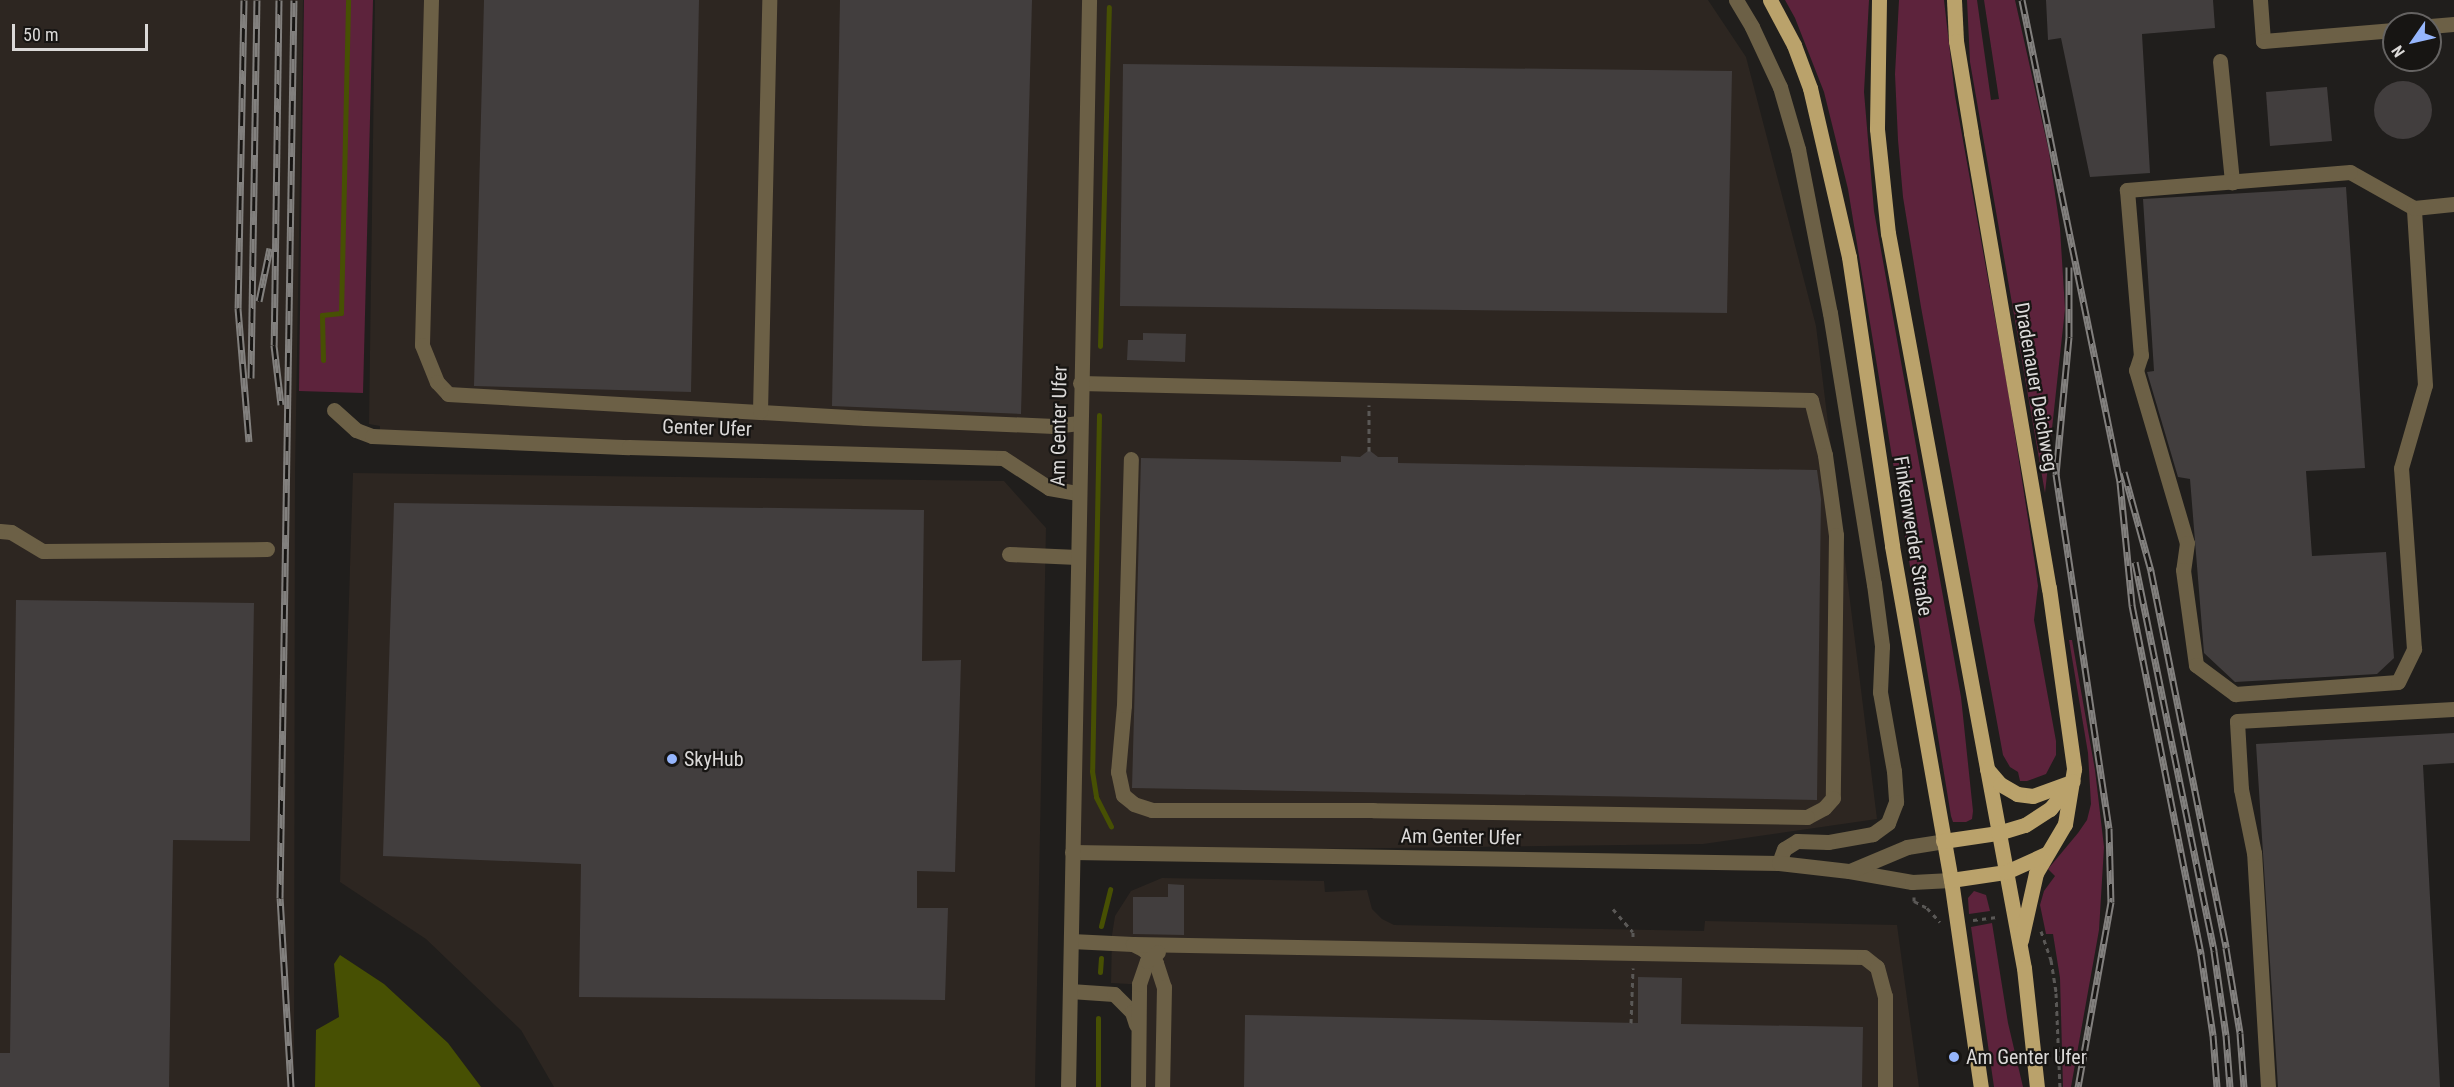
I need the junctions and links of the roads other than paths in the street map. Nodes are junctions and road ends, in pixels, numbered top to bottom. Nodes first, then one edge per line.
1 (431, 0) edge
2 (769, 0) edge
3 (1089, 0) edge
4 (1736, 0) edge
5 (1770, 0) edge
6 (1879, 0) edge
7 (1954, 0) edge
8 (2260, 0) edge
9 (2382, 31) edge
10 (2220, 61) dead end
11 (2232, 182) junction
12 (2454, 204) edge
13 (2414, 208) junction
14 (1080, 383) junction
15 (334, 410) dead end
16 (760, 411) junction
17 (1080, 423) junction
18 (1131, 459) dead end
19 (1078, 493) junction
20 (0, 531) edge
21 (267, 549) dead end
22 (1009, 554) dead end
23 (1077, 557) junction
24 (2454, 709) edge
25 (1985, 767) junction
26 (2073, 781) junction
27 (1998, 833) junction
28 (1943, 841) junction
29 (1072, 852) junction
30 (2046, 854) junction
31 (1779, 863) junction
32 (1849, 871) junction
33 (2006, 872) junction
34 (1951, 880) junction
35 (1071, 941) junction
36 (1184, 943) junction
37 (1133, 944) junction
38 (2020, 948) junction
39 (1151, 955) junction
40 (1070, 991) junction
41 (1139, 1033) junction
42 (1068, 1087) edge
43 (1138, 1087) edge
44 (1162, 1087) edge
45 (1885, 1087) edge
46 (1981, 1087) edge
47 (2037, 1087) edge
48 (2268, 1087) edge

1 - 16 street
2 - 16 street
3 - 14 street, Am Genter Ufer
4 - 31 street
5 - 28 main road, Finkenwerder Straße
6 - 25 main road, Finkenwerder Straße
7 - 26 main road, Dradenauer Deichweg
8 - 9 street
10 - 11 street
11 - 13 street
11 - 13 street
12 - 13 street
14 - 17 street, Am Genter Ufer
14 - 18 street
15 - 19 street, Genter Ufer
16 - 17 street
17 - 19 street, Am Genter Ufer
19 - 23 street, Am Genter Ufer
20 - 21 street
22 - 23 street
23 - 29 street, Am Genter Ufer
24 - 48 street
25 - 26 main road
25 - 27 main road, Finkenwerder Straße
26 - 27 main road
26 - 30 main road, Dradenauer Deichweg
27 - 28 main road
27 - 33 main road, Finkenwerder Straße
28 - 32 street, Am Genter Ufer
28 - 34 main road, Finkenwerder Straße
29 - 31 street, Am Genter Ufer
29 - 35 street, Am Genter Ufer
30 - 33 main road
30 - 38 main road, Dradenauer Deichweg
31 - 32 street, Am Genter Ufer
32 - 34 street, Am Genter Ufer
33 - 34 main road
33 - 38 main road, Finkenwerder Straße
34 - 46 main road, Finkenwerder Straße
35 - 37 street
35 - 40 street, Am Genter Ufer
36 - 37 street
36 - 39 street
36 - 45 street
37 - 39 street
38 - 47 main road, Finkenwerder Straße
39 - 41 street
39 - 44 street
40 - 41 street
40 - 42 street, Am Genter Ufer
41 - 43 street

